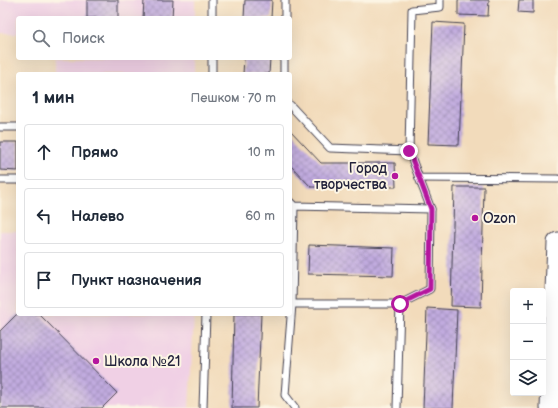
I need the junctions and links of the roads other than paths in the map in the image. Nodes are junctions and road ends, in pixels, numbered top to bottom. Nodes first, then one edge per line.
1 (212, 0) edge
2 (285, 0) edge
3 (440, 0) edge
4 (212, 16) edge
5 (285, 16) edge
6 (212, 60) edge
7 (284, 60) edge
8 (212, 72) edge
9 (284, 72) edge
10 (292, 107) edge
11 (0, 127) edge
12 (16, 127) edge
13 (409, 151) junction
14 (419, 178) junction
15 (558, 179) edge
16 (0, 180) edge
17 (16, 180) edge
18 (292, 204) edge
19 (431, 209) junction
20 (558, 243) edge
21 (557, 297) edge
22 (292, 304) joint
23 (400, 304) junction
24 (206, 316) edge
25 (291, 316) edge
26 (203, 408) edge
27 (295, 408) edge
28 (397, 408) edge
29 (551, 408) edge

1 - 4 lane
2 - 5 lane
3 - 13 lane
6 - 8 lane
7 - 9 lane
10 - 13 lane
11 - 12 lane
13 - 14 lane
14 - 15 lane
14 - 19 lane
16 - 17 lane
18 - 19 lane
18 - 22 lane
19 - 23 lane
20 - 21 main road
21 - 29 main road
22 - 23 lane
23 - 28 lane
24 - 26 lane
25 - 27 lane

